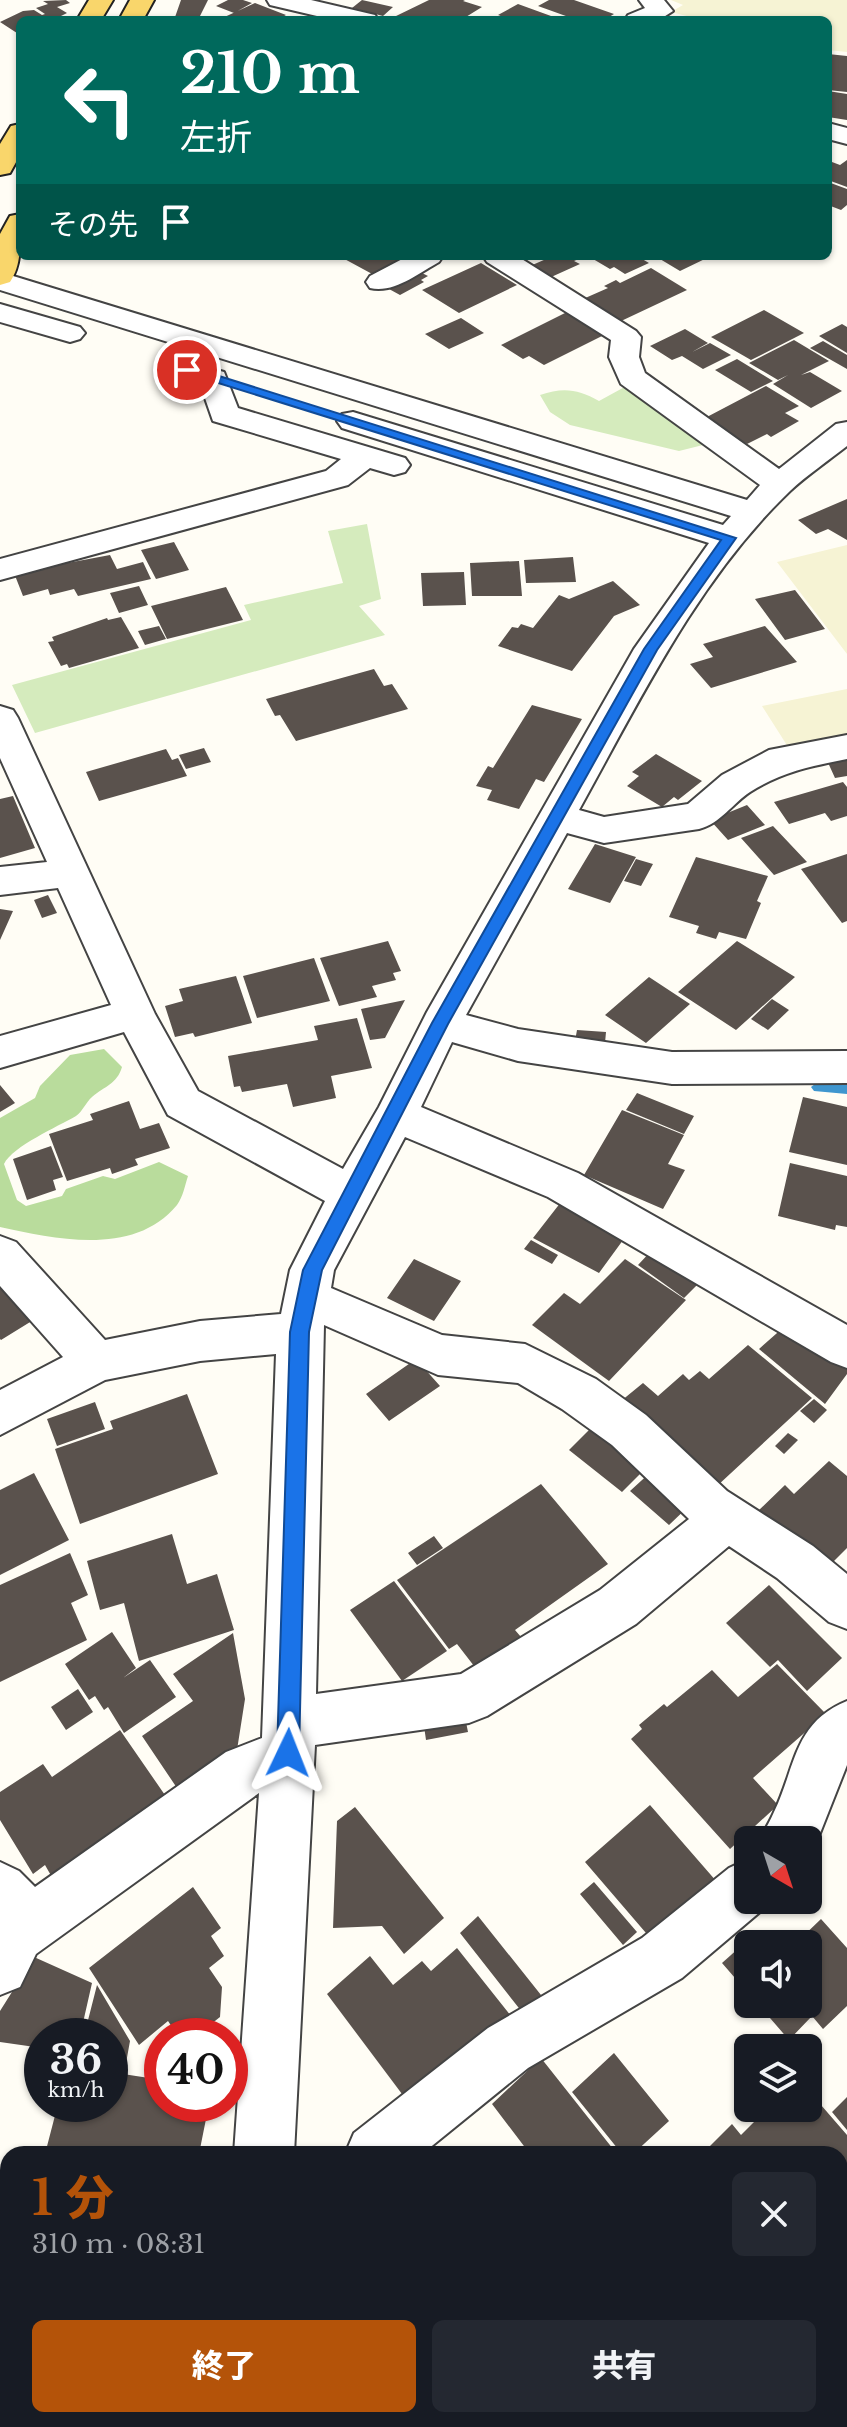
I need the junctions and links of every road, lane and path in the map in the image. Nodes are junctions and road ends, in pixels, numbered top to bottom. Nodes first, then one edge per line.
1 (279, 0) edge
2 (651, 0) edge
3 (305, 14) edge
4 (325, 16) edge
5 (648, 16) edge
6 (16, 139) edge
7 (0, 167) edge
8 (16, 230) edge
9 (421, 260) edge
10 (503, 260) edge
11 (0, 278) edge
12 (380, 282) dead end
13 (0, 313) edge
14 (100, 342) dead end
15 (244, 387) dead end
16 (320, 411) dead end
17 (847, 431) edge
18 (365, 456) junction
19 (779, 484) junction
20 (624, 506) junction
21 (741, 525) junction
22 (0, 570) edge
23 (0, 718) edge
24 (847, 747) edge
25 (557, 817) junction
26 (70, 873) junction
27 (0, 881) edge
28 (135, 1014) junction
29 (441, 1023) junction
30 (0, 1052) edge
31 (847, 1067) edge
32 (396, 1115) junction
33 (351, 1194) junction
34 (0, 1255) edge
35 (303, 1316) junction
36 (847, 1348) edge
37 (96, 1362) junction
38 (0, 1414) edge
39 (726, 1518) junction
40 (847, 1605) edge
41 (847, 1727) edge
42 (288, 1738) junction
43 (796, 1826) edge
44 (734, 1899) edge
45 (16, 1906) edge
46 (0, 1967) edge
47 (264, 2146) edge
48 (385, 2146) edge

1 - 3 street
2 - 5 street
3 - 4 street
6 - 7 main road
8 - 11 main road
9 - 12 street
10 - 19 street
11 - 21 street
13 - 14 street
15 - 18 street
16 - 20 street
17 - 19 street
18 - 20 street
18 - 22 street
19 - 21 street
20 - 21 street
21 - 25 street
23 - 26 street
24 - 25 street
25 - 29 street
26 - 27 street
26 - 28 street
28 - 30 street
28 - 33 street
29 - 31 street
29 - 32 street
32 - 33 street
32 - 36 street
33 - 35 street
34 - 37 street
35 - 37 street
35 - 39 street
35 - 42 street
37 - 38 street
39 - 40 street
39 - 42 street
41 - 43 street
42 - 45 street
42 - 47 street
44 - 48 street
45 - 46 street

